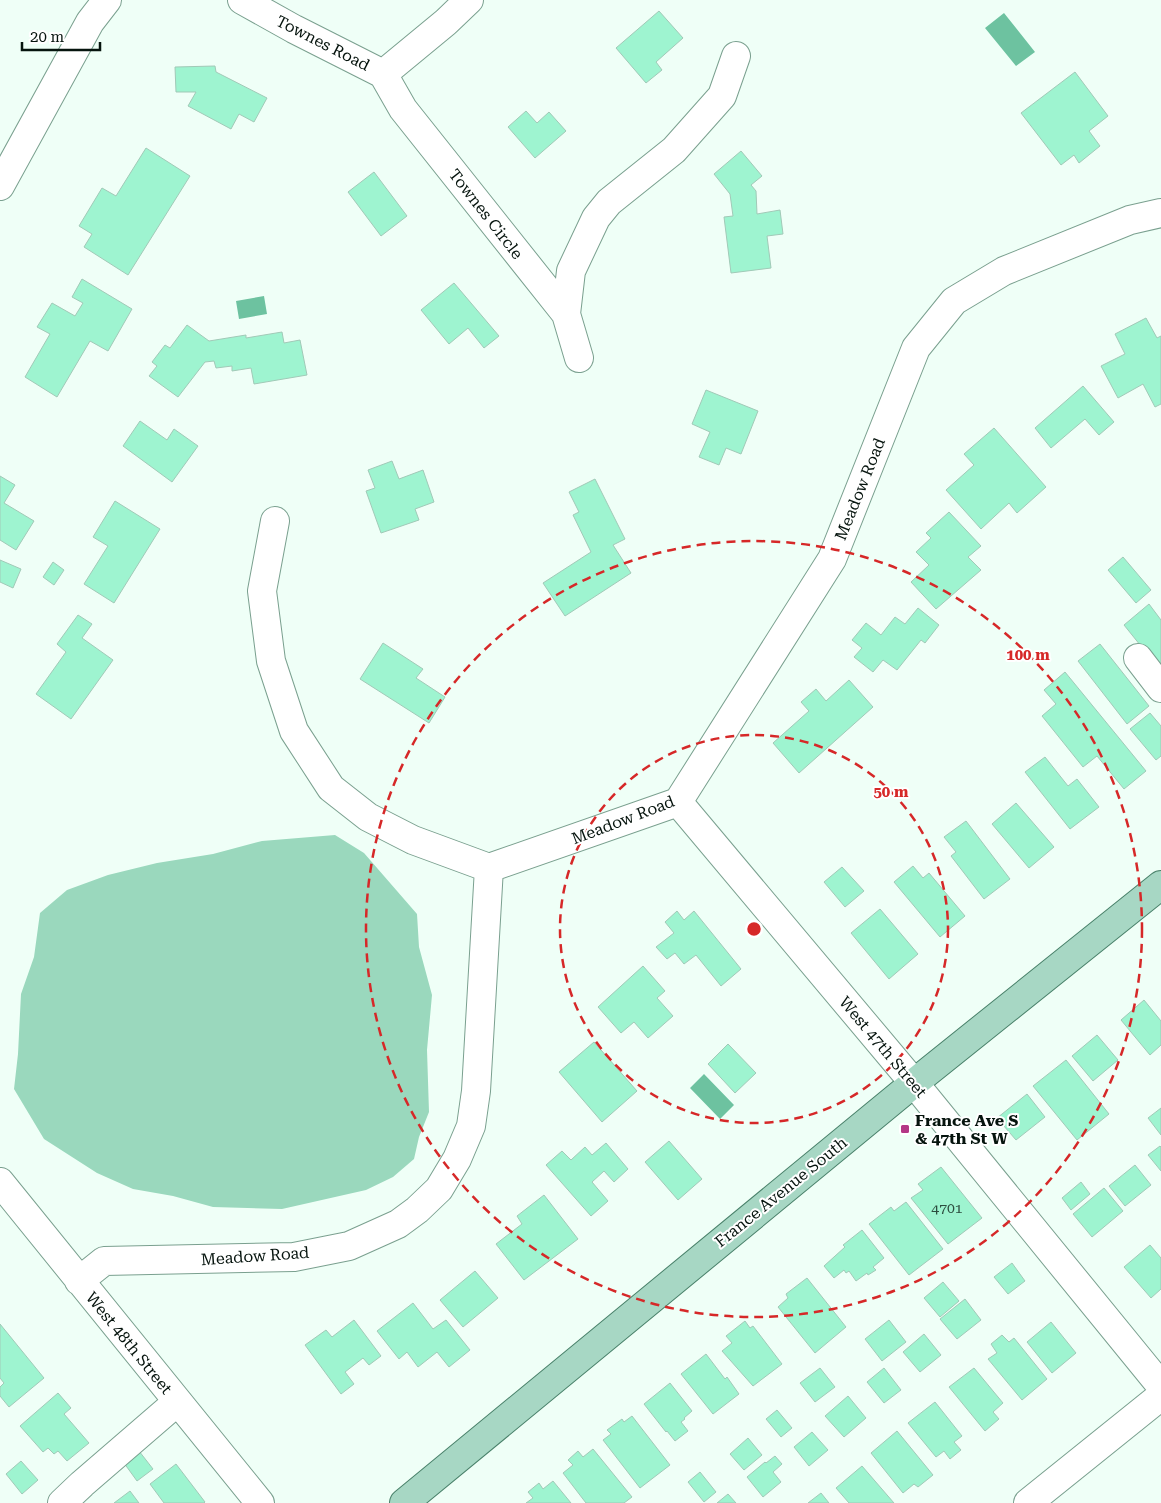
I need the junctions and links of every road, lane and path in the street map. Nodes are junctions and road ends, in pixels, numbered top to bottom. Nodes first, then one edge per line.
1 (107, 0) edge
2 (242, 0) edge
3 (469, 0) edge
4 (736, 56) dead end
5 (383, 74) junction
6 (0, 186) edge
7 (1161, 213) edge
8 (566, 314) junction
9 (579, 358) dead end
10 (275, 521) dead end
11 (1138, 658) dead end
12 (1161, 688) edge
13 (678, 802) junction
14 (489, 868) junction
15 (1161, 885) edge
16 (914, 1083) junction
17 (0, 1182) edge
18 (79, 1281) junction
19 (1161, 1386) edge
20 (1161, 1396) edge
21 (177, 1402) junction
22 (62, 1503) edge
23 (260, 1503) edge
24 (404, 1503) edge
25 (1028, 1503) edge

1 - 6 street
2 - 5 street, Townes Road
3 - 5 street, Townes Road
4 - 8 street
5 - 8 street, Townes Circle
7 - 13 street, Meadow Road
8 - 9 street, Townes Circle
10 - 14 street
11 - 12 street
13 - 14 street, Meadow Road
13 - 16 street, West 47th Street
14 - 18 street, Meadow Road
15 - 16 main road, France Avenue South
16 - 19 street, West 47th Street
16 - 24 main road, France Avenue South
17 - 18 street, West 48th Street
18 - 21 street, West 48th Street
20 - 25 street
21 - 22 street
21 - 23 street, West 48th Street

